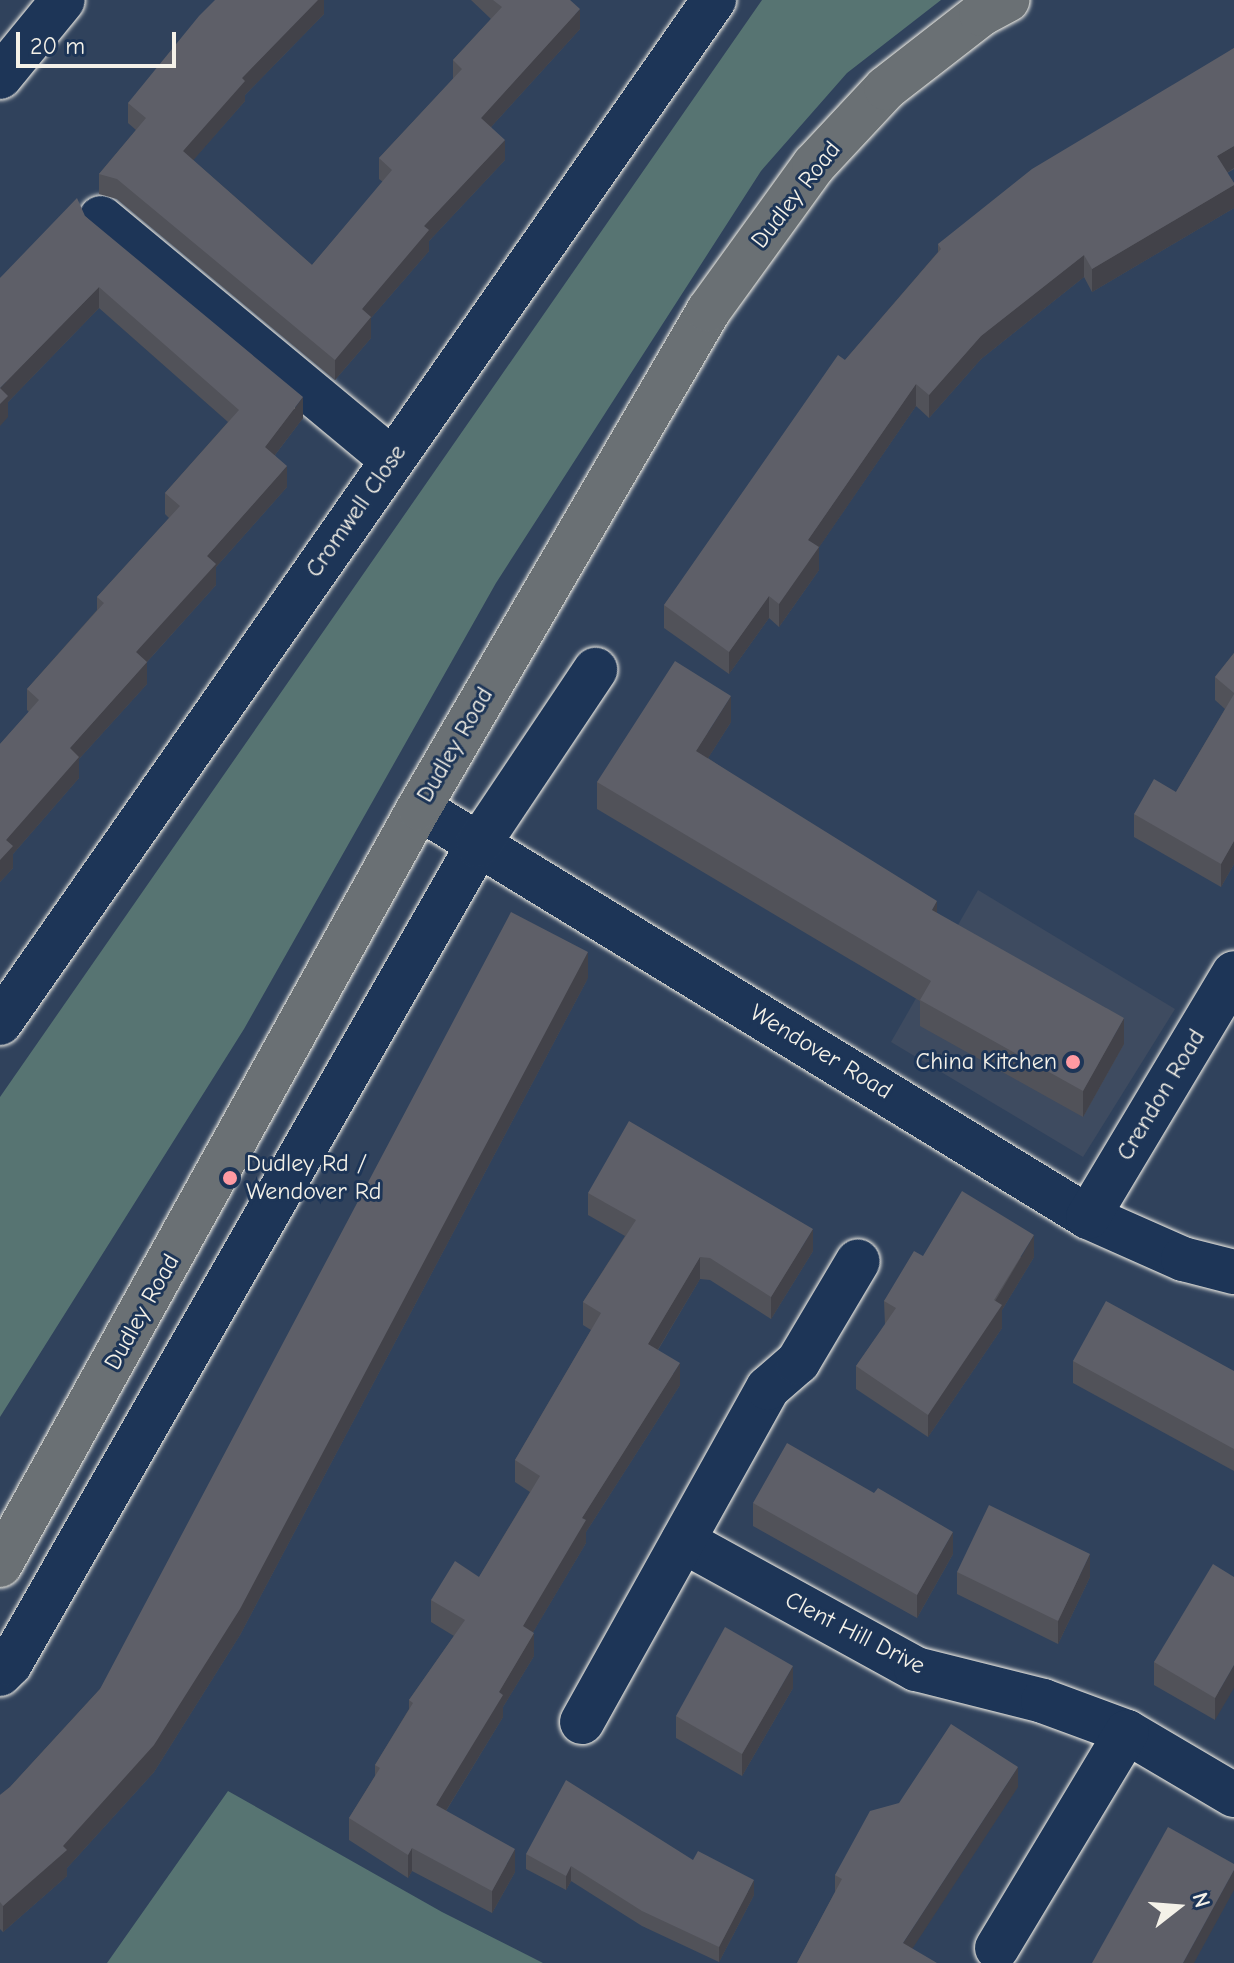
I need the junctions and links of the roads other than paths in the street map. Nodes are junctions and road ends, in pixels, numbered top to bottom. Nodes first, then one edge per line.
1 (63, 0) edge
2 (1007, 0) edge
3 (711, 1) edge
4 (0, 77) edge
5 (101, 218) dead end
6 (392, 460) junction
7 (595, 670) dead end
8 (419, 808) junction
9 (478, 845) junction
10 (1234, 973) edge
11 (0, 1023) edge
12 (1088, 1217) junction
13 (858, 1261) dead end
14 (1234, 1272) edge
15 (683, 1541) junction
16 (0, 1565) edge
17 (0, 1674) edge
18 (582, 1722) dead end
19 (1127, 1732) junction
20 (1234, 1795) edge
21 (997, 1948) dead end

1 - 4 street
2 - 8 main road, Dudley Road
3 - 6 street, Cromwell Close
5 - 6 street
6 - 11 street, Cromwell Close
7 - 9 street
8 - 9 street, Wendover Road
8 - 16 main road, Dudley Road
9 - 12 street, Wendover Road
9 - 17 street
10 - 12 street, Crendon Road
12 - 14 street, Wendover Road
13 - 15 street
15 - 18 street
15 - 19 street, Clent Hill Drive
19 - 20 street, Clent Hill Drive
19 - 21 street

